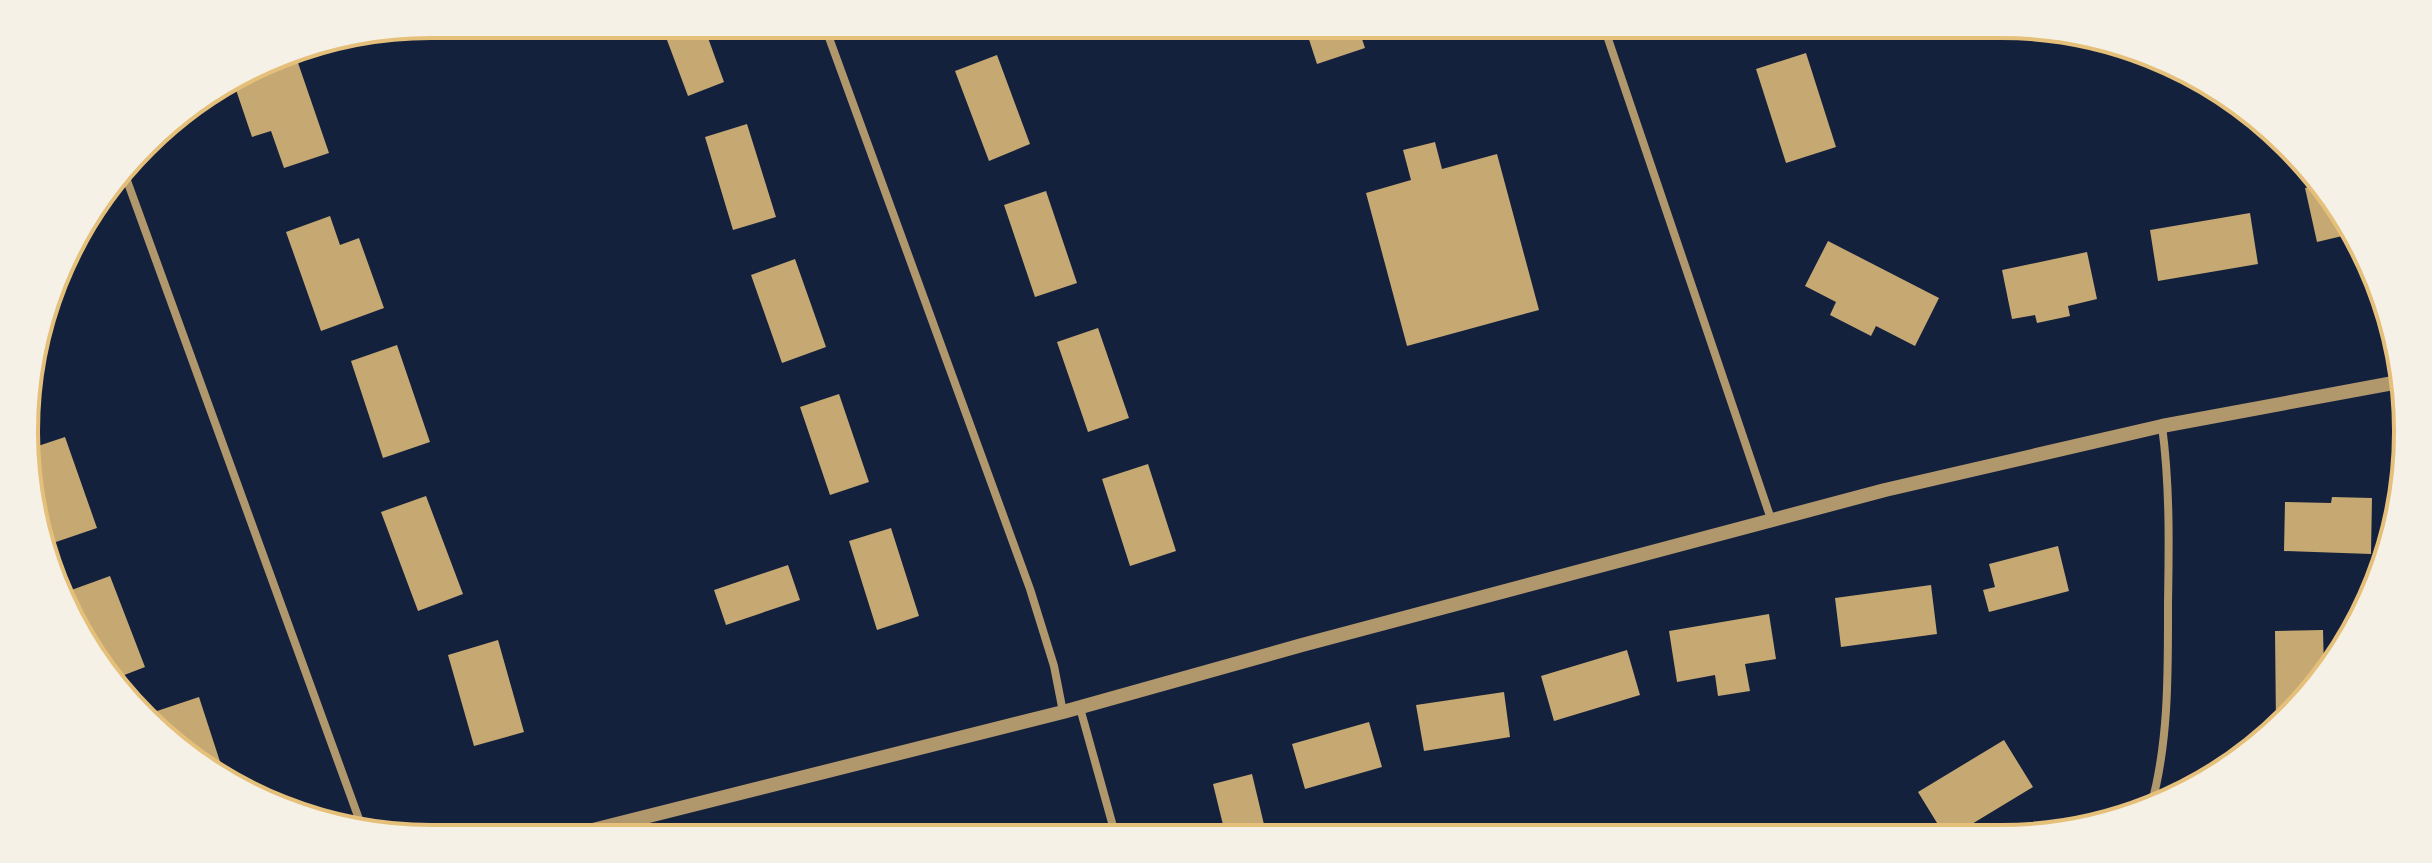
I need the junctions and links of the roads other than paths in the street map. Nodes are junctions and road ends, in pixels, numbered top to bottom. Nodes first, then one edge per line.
1 (829, 38) edge
2 (1608, 38) edge
3 (128, 182) edge
4 (2391, 383) edge
5 (2162, 426) junction
6 (1771, 519) junction
7 (1080, 708) junction
8 (1063, 712) junction
9 (2154, 793) edge
10 (359, 818) edge
11 (613, 825) edge
12 (1113, 825) edge

1 - 8 street
2 - 6 street
3 - 10 street
4 - 5 street
5 - 6 street
5 - 9 street
6 - 7 street
7 - 8 street
7 - 12 street
8 - 11 street

